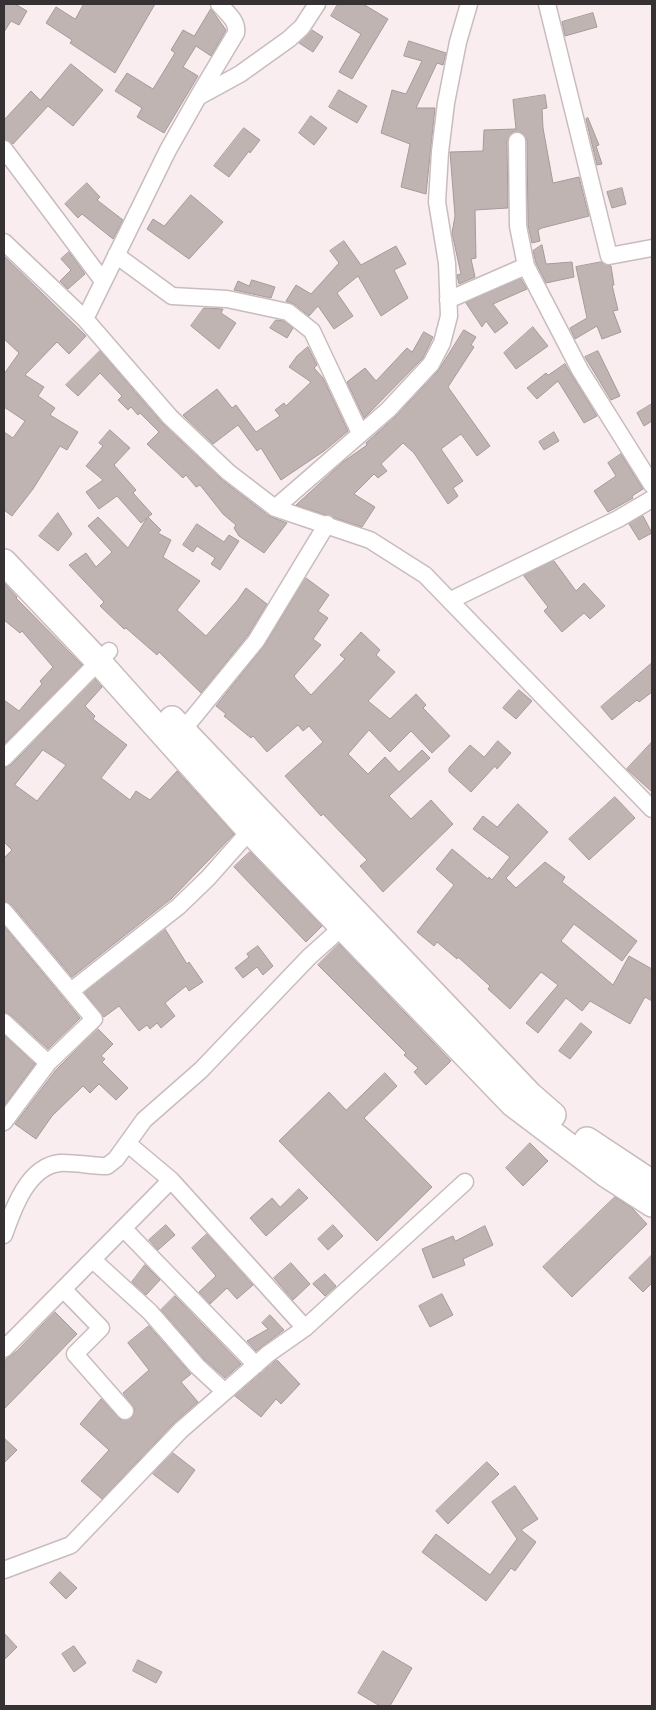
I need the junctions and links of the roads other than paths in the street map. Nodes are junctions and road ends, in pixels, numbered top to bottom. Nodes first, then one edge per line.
1 (219, 4) edge
2 (317, 4) edge
3 (469, 4) edge
4 (547, 4) edge
5 (198, 97) junction
6 (517, 141) dead end
7 (4, 149) edge
8 (4, 242) edge
9 (652, 248) edge
10 (116, 255) junction
11 (526, 266) junction
12 (104, 281) junction
13 (448, 300) junction
14 (85, 319) junction
15 (360, 433) junction
16 (652, 485) edge
17 (652, 499) edge
18 (275, 508) junction
19 (327, 524) junction
20 (4, 544) edge
21 (4, 562) edge
22 (451, 600) junction
23 (104, 656) junction
24 (183, 730) junction
25 (4, 758) edge
26 (652, 809) edge
27 (256, 824) junction
28 (4, 910) edge
29 (350, 920) junction
30 (71, 991) junction
31 (4, 1022) edge
32 (48, 1063) junction
33 (4, 1122) edge
34 (128, 1144) junction
35 (171, 1180) junction
36 (465, 1182) dead end
37 (652, 1183) edge
38 (652, 1204) edge
39 (124, 1229) junction
40 (4, 1235) edge
41 (93, 1260) junction
42 (63, 1289) junction
43 (306, 1328) junction
44 (4, 1349) edge
45 (256, 1365) junction
46 (224, 1391) junction
47 (125, 1411) dead end
48 (4, 1570) edge

1 - 5 street
2 - 5 street
3 - 13 street
4 - 9 street
5 - 10 street
6 - 11 street
7 - 12 street
8 - 14 street
10 - 12 street
10 - 15 street
11 - 13 street
11 - 16 street
12 - 14 street
13 - 15 street
14 - 18 street
15 - 18 street
17 - 22 street
18 - 19 street
19 - 22 street
19 - 24 street
20 - 23 main road
21 - 23 main road
22 - 26 street
23 - 24 main road
23 - 25 street
23 - 27 main road
24 - 27 main road
27 - 29 main road
27 - 30 street
28 - 30 street
29 - 34 street
29 - 37 main road
29 - 38 main road
30 - 32 street
31 - 32 street
32 - 33 street
34 - 35 street
34 - 40 street
35 - 39 street
35 - 43 street
36 - 43 street
39 - 41 street
39 - 45 street
41 - 42 street
41 - 46 street
42 - 44 street
42 - 47 street
43 - 45 street
45 - 46 street
46 - 48 street

